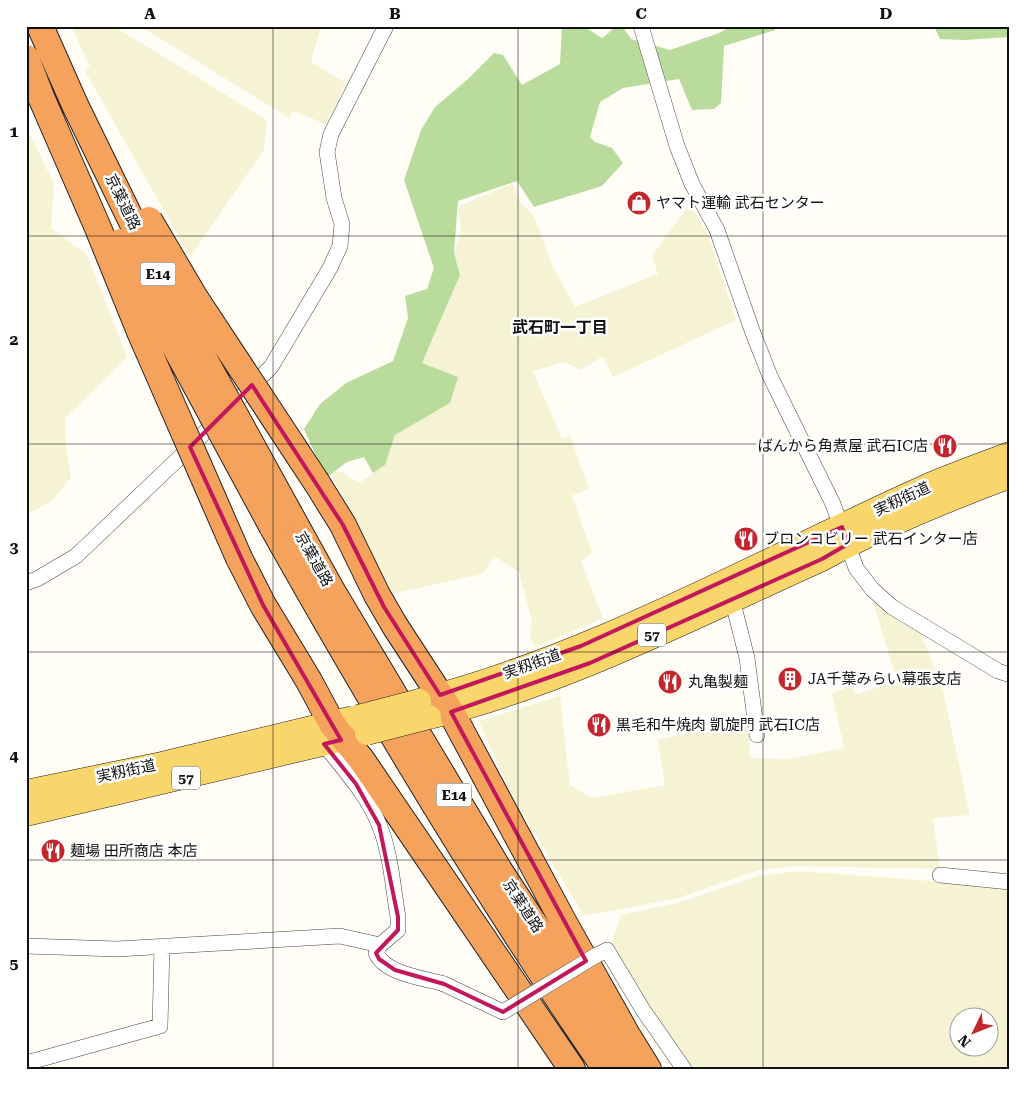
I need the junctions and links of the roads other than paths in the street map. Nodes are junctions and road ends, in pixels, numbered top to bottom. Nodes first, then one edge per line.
1 (40, 26) edge
2 (44, 26) edge
3 (386, 26) edge
4 (641, 26) edge
5 (26, 46) edge
6 (26, 58) edge
7 (1010, 454) edge
8 (1010, 476) edge
9 (281, 520) junction
10 (845, 536) junction
11 (26, 583) edge
12 (732, 599) junction
13 (1010, 675) edge
14 (435, 706) junction
15 (345, 732) junction
16 (757, 735) dead end
17 (26, 792) edge
18 (26, 814) edge
19 (940, 875) dead end
20 (1010, 882) edge
21 (26, 946) edge
22 (162, 946) junction
23 (380, 946) junction
24 (26, 1063) edge
25 (572, 1069) edge
26 (606, 1069) edge
27 (629, 1069) edge
28 (648, 1069) edge
29 (684, 1069) edge

1 - 9 highway, 京葉道路 / E14, bridge
2 - 14 highway, bridge
3 - 11 street
4 - 10 street
5 - 9 highway, 京葉道路 / E14, bridge
6 - 15 highway, bridge
7 - 10 main road, 実籾街道 / 57
8 - 10 main road, 実籾街道 / 57
9 - 26 highway, 京葉道路 / E14
9 - 27 highway, 京葉道路 / E14
10 - 12 main road, 実籾街道 / 57
10 - 13 street
10 - 14 main road, 実籾街道 / 57
12 - 14 main road, 実籾街道 / 57
12 - 16 street
14 - 15 main road, 実籾街道 / 57, bridge
14 - 28 highway
15 - 17 main road, 実籾街道 / 57
15 - 18 main road, 実籾街道 / 57
15 - 23 street
15 - 25 highway
19 - 20 street
21 - 22 street
22 - 23 street
22 - 24 street
23 - 29 street, bridge

